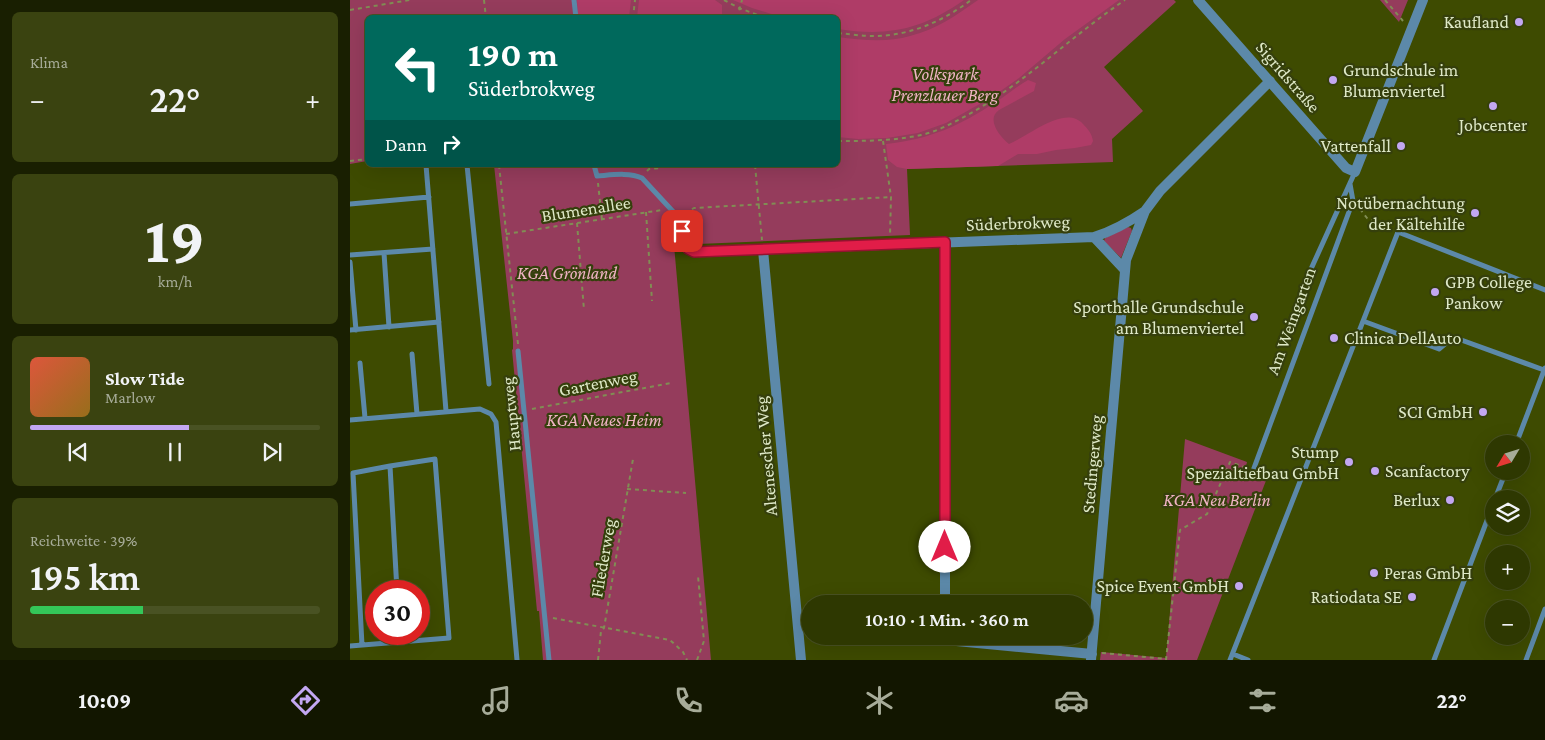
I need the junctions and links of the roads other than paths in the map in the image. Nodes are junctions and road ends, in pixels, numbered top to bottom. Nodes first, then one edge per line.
1 (574, 0) edge
2 (1198, 0) edge
3 (1422, 0) edge
4 (576, 15) edge
5 (1270, 81) junction
6 (426, 167) edge
7 (467, 167) edge
8 (595, 167) edge
9 (1355, 172) junction
10 (1350, 184) junction
11 (429, 197) junction
12 (350, 204) edge
13 (1145, 210) junction
14 (1094, 237) junction
15 (945, 242) junction
16 (686, 244) joint
17 (433, 249) junction
18 (764, 250) junction
19 (384, 253) junction
20 (350, 255) edge
21 (350, 262) edge
22 (1311, 269) dead end
23 (1125, 270) junction
24 (1545, 290) edge
25 (1363, 321) junction
26 (439, 322) junction
27 (389, 327) junction
28 (353, 330) edge
29 (518, 351) road end
30 (412, 354) dead end
31 (360, 363) dead end
32 (1545, 369) edge
33 (489, 384) dead end
34 (446, 411) junction
35 (417, 414) junction
36 (365, 418) junction
37 (350, 420) edge
38 (1519, 435) edge
39 (390, 466) junction
40 (1254, 468) road end
41 (1485, 524) edge
42 (395, 580) edge
43 (945, 595) edge
44 (1545, 610) edge
45 (798, 626) joint
46 (430, 640) edge
47 (362, 645) junction
48 (365, 645) edge
49 (1002, 645) edge
50 (350, 646) edge
51 (1233, 654) junction
52 (1092, 656) edge
53 (517, 660) edge
54 (549, 660) edge
55 (801, 660) edge
56 (1230, 660) edge
57 (1248, 660) edge
58 (1434, 660) edge
59 (1526, 660) edge

1 - 4 lane
2 - 5 street, Sigridstraße
3 - 9 street, Am Weingarten
5 - 9 street, Sigridstraße
5 - 13 street, Stedingerweg
6 - 11 lane
7 - 33 lane
8 - 16 lane, Süderbrokweg
9 - 10 lane, Am Weingarten
10 - 22 lane, Am Weingarten
10 - 40 lane, Am Weingarten
11 - 12 lane
11 - 17 lane
13 - 14 street, Süderbrokweg
13 - 23 street, Stedingerweg
14 - 15 street, Süderbrokweg
14 - 23 street
15 - 18 street, Süderbrokweg
15 - 43 street
16 - 18 street, Süderbrokweg
17 - 19 lane
17 - 26 lane
18 - 45 street, Altenescher Weg
19 - 20 lane
19 - 27 lane
21 - 28 lane
23 - 52 street, Stedingerweg
24 - 25 lane
25 - 32 lane
25 - 51 lane
26 - 27 lane
26 - 34 lane
27 - 28 lane
29 - 54 lane, Hauptweg
30 - 35 lane
31 - 36 lane
32 - 38 lane
34 - 35 lane
34 - 53 lane
35 - 36 lane
36 - 37 lane
39 - 42 lane
39 - 46 lane
39 - 47 lane
41 - 58 lane
44 - 59 lane
45 - 55 street, Altenescher Weg
47 - 48 lane
47 - 50 lane
49 - 52 street
51 - 56 lane
51 - 57 lane

